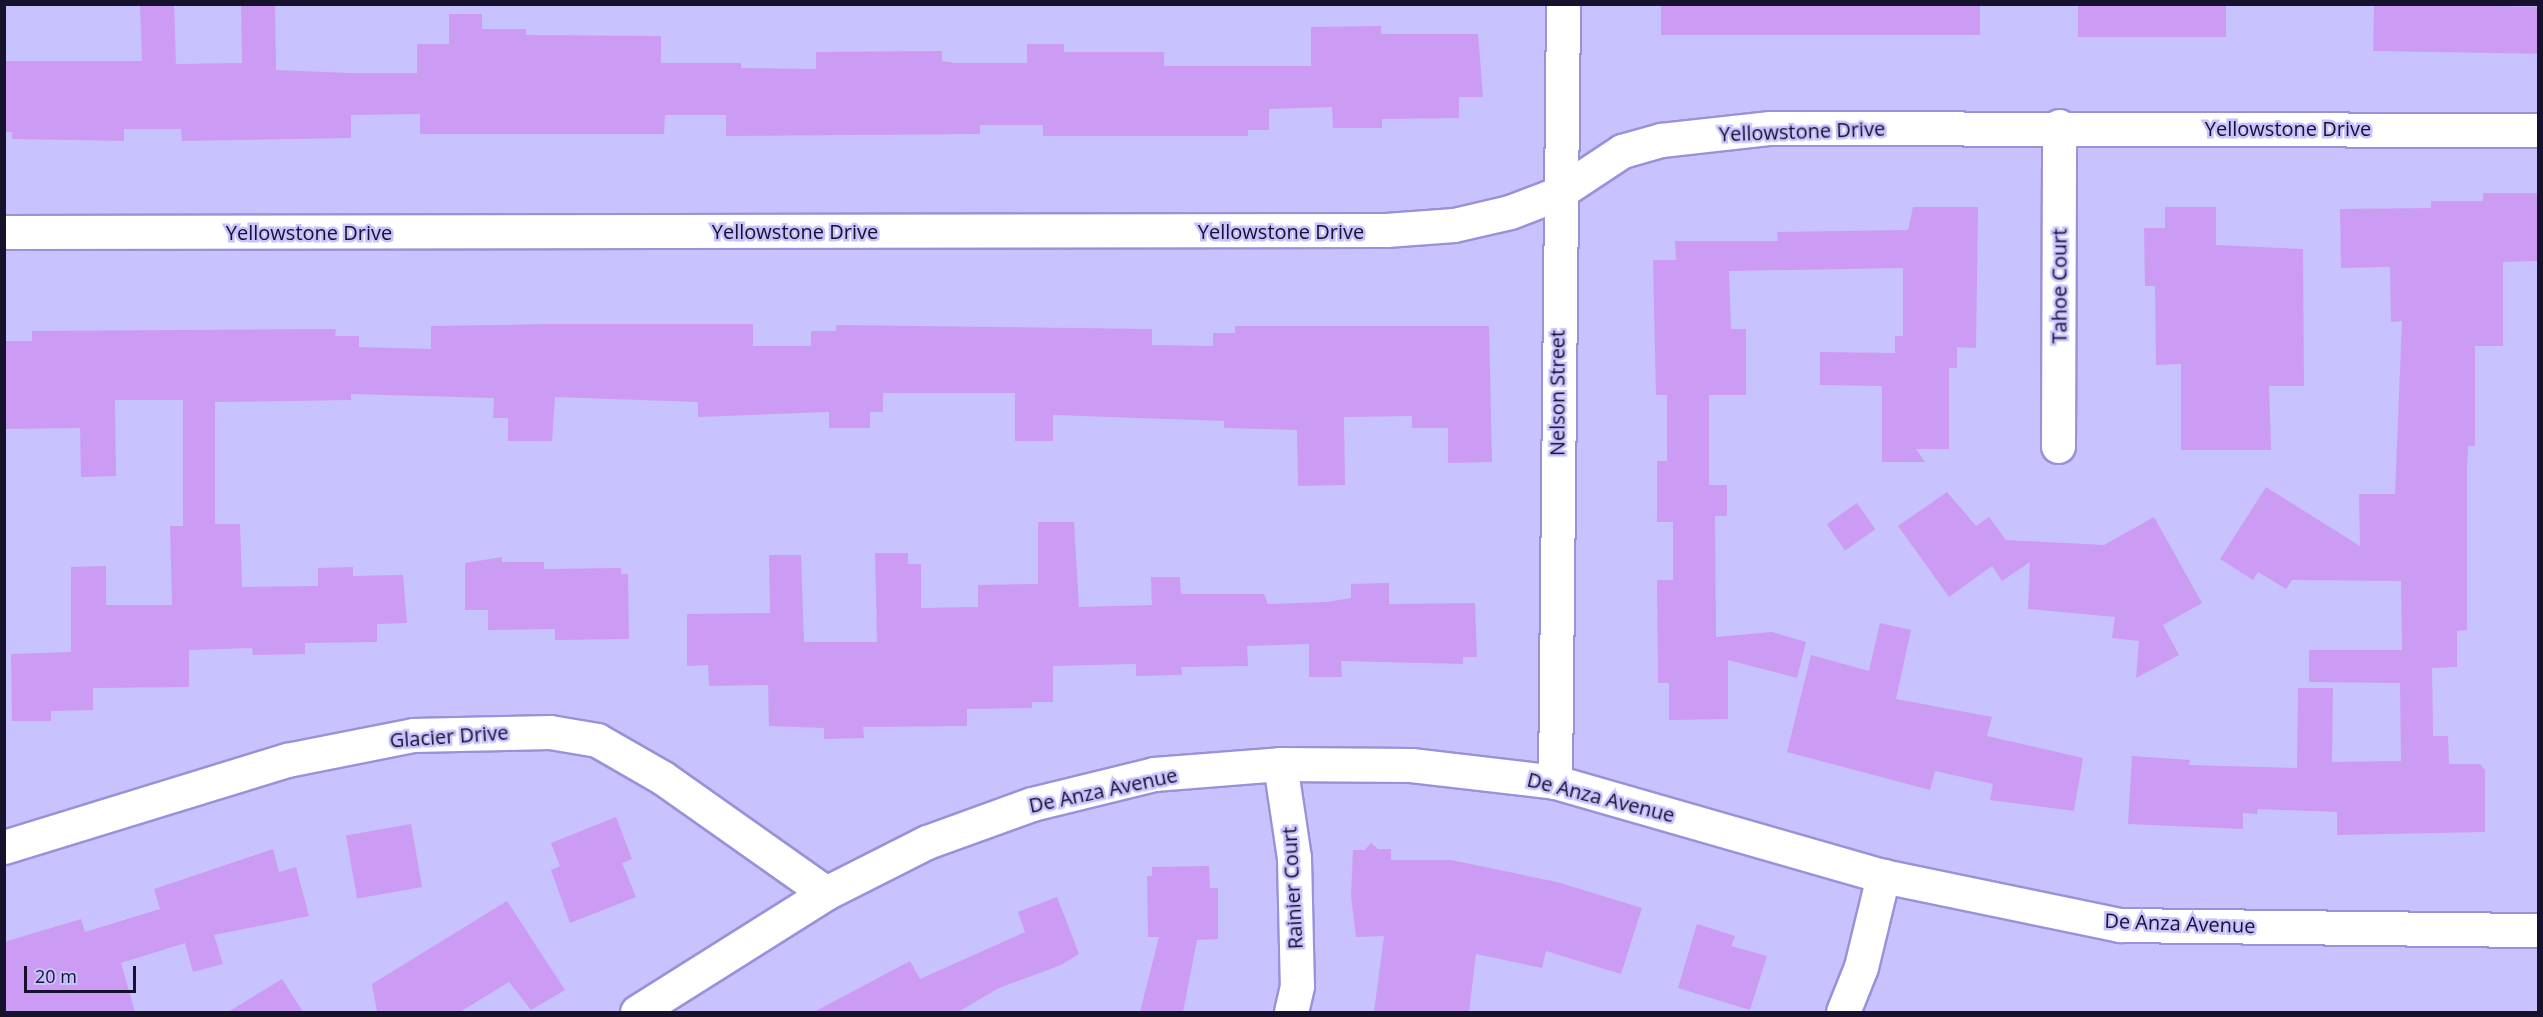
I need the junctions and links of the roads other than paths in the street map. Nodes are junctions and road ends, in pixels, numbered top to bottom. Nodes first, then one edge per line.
1 (1563, 4) edge
2 (2059, 126) junction
3 (2538, 130) edge
4 (1557, 194) junction
5 (4, 232) edge
6 (2058, 446) dead end
7 (1280, 764) junction
8 (1555, 782) junction
9 (4, 847) edge
10 (1883, 876) junction
11 (826, 893) junction
12 (2538, 930) edge
13 (637, 1012) edge
14 (1291, 1012) edge
15 (1843, 1012) edge

1 - 4 street, Nelson Street
2 - 3 street, Yellowstone Drive
2 - 4 street, Yellowstone Drive
2 - 6 street, Tahoe Court
4 - 5 street, Yellowstone Drive
4 - 8 street, Nelson Street
7 - 8 street, De Anza Avenue
7 - 11 street, De Anza Avenue
7 - 14 street, Rainier Court
8 - 10 street, De Anza Avenue
9 - 11 street, Glacier Drive
10 - 12 street, De Anza Avenue
10 - 15 street
11 - 13 street, De Anza Avenue

